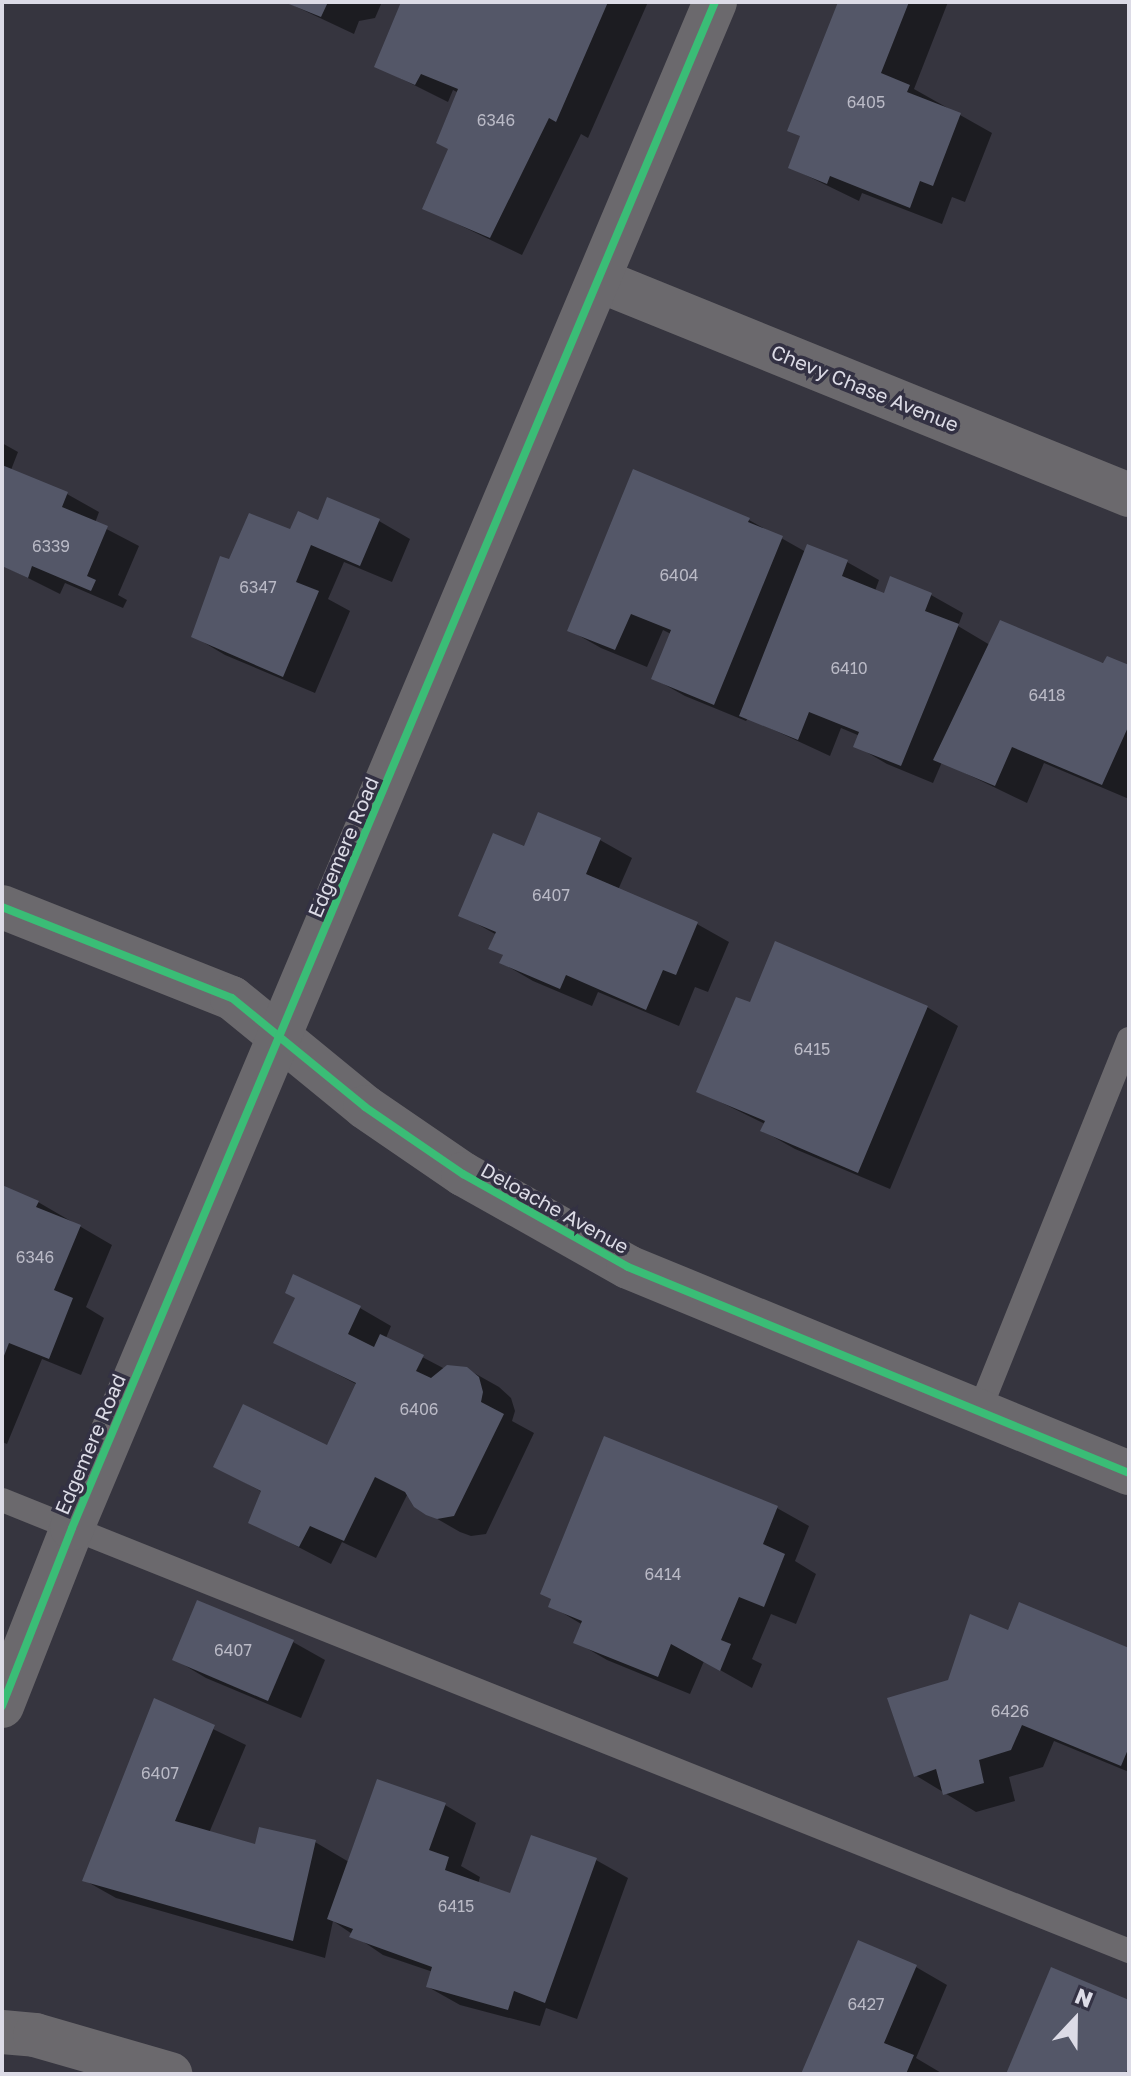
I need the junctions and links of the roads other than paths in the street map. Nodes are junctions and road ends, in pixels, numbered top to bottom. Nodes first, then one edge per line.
1 (715, 2) edge
2 (601, 281) junction
3 (1129, 495) edge
4 (2, 907) edge
5 (278, 1039) junction
6 (1129, 1039) edge
7 (978, 1414) junction
8 (1129, 1473) edge
9 (2, 1500) edge
10 (72, 1528) junction
11 (2, 1706) edge
12 (1129, 1951) edge
13 (2, 2032) edge
14 (170, 2074) edge

1 - 2 street, Edgemere Road
2 - 3 street, Chevy Chase Avenue
2 - 5 street, Edgemere Road
4 - 5 street, Deloache Avenue
5 - 7 street, Deloache Avenue
5 - 10 street, Edgemere Road
6 - 7 lane
7 - 8 street, Deloache Avenue
9 - 10 lane
10 - 11 street, Edgemere Road
10 - 12 lane
13 - 14 street

